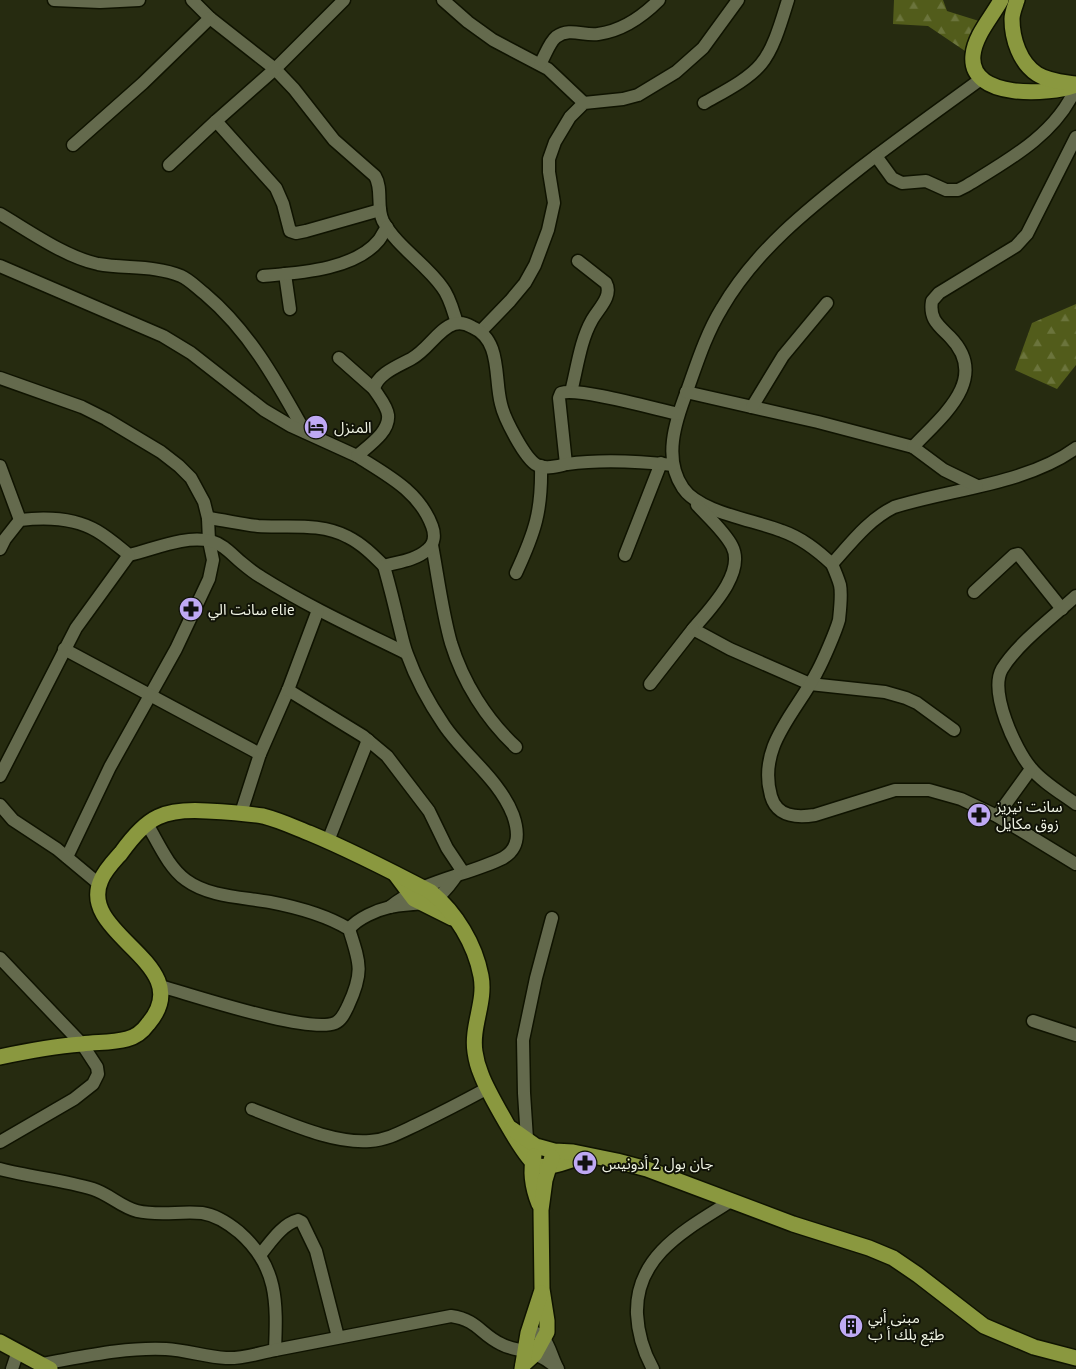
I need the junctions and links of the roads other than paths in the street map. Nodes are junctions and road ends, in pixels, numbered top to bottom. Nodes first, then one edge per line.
1 (54, 0) edge
2 (139, 0) edge
3 (192, 0) edge
4 (344, 0) edge
5 (443, 0) edge
6 (659, 0) edge
7 (738, 0) edge
8 (788, 0) edge
9 (1017, 0) edge
10 (70, 1) edge
11 (999, 4) edge
12 (1012, 15) junction
13 (210, 18) junction
14 (540, 64) junction
15 (1030, 68) junction
16 (275, 69) junction
17 (981, 79) junction
18 (1076, 85) edge
19 (1008, 90) junction
20 (584, 103) junction
21 (704, 103) dead end
22 (216, 121) junction
23 (1076, 137) edge
24 (73, 144) dead end
25 (876, 156) junction
26 (169, 166) dead end
27 (380, 210) junction
28 (0, 214) edge
29 (387, 226) junction
30 (578, 261) dead end
31 (0, 266) edge
32 (285, 274) junction
33 (263, 276) dead end
34 (827, 303) dead end
35 (290, 309) dead end
36 (457, 323) junction
37 (481, 332) junction
38 (339, 358) dead end
39 (0, 378) edge
40 (374, 389) junction
41 (571, 392) junction
42 (686, 392) junction
43 (752, 407) junction
44 (678, 414) junction
45 (306, 432) junction
46 (913, 447) junction
47 (1076, 448) edge
48 (358, 456) junction
49 (566, 464) junction
50 (667, 464) junction
51 (0, 466) edge
52 (541, 466) junction
53 (977, 486) junction
54 (690, 497) junction
55 (208, 518) junction
56 (20, 520) junction
57 (209, 541) junction
58 (432, 544) junction
59 (0, 549) edge
60 (129, 555) junction
61 (625, 555) dead end
62 (832, 564) junction
63 (384, 566) junction
64 (516, 572) dead end
65 (974, 592) dead end
66 (1076, 596) edge
67 (1062, 609) junction
68 (318, 610) junction
69 (693, 629) junction
70 (64, 649) junction
71 (406, 653) junction
72 (650, 684) dead end
73 (810, 684) junction
74 (288, 690) junction
75 (150, 695) junction
76 (954, 730) dead end
77 (368, 740) junction
78 (516, 747) dead end
79 (260, 754) junction
80 (1032, 769) junction
81 (0, 776) edge
82 (1076, 804) edge
83 (0, 807) edge
84 (241, 813) junction
85 (997, 816) junction
86 (146, 824) junction
87 (328, 841) junction
88 (67, 857) junction
89 (1076, 864) edge
90 (460, 873) junction
91 (395, 874) junction
92 (99, 884) junction
93 (423, 887) junction
94 (409, 894) junction
95 (437, 897) junction
96 (422, 904) junction
97 (390, 907) junction
98 (552, 918) dead end
99 (455, 920) junction
100 (349, 928) junction
101 (0, 958) edge
102 (160, 986) junction
103 (1033, 1022) dead end
104 (1076, 1035) edge
105 (82, 1044) junction
106 (0, 1057) edge
107 (488, 1088) junction
108 (252, 1109) dead end
109 (510, 1128) junction
110 (0, 1142) edge
111 (532, 1143) junction
112 (554, 1151) junction
113 (584, 1155) junction
114 (532, 1162) junction
115 (548, 1166) junction
116 (0, 1169) edge
117 (731, 1201) junction
118 (541, 1210) junction
119 (260, 1255) junction
120 (542, 1289) junction
121 (529, 1330) junction
122 (338, 1337) junction
123 (545, 1339) junction
124 (0, 1342) edge
125 (275, 1350) junction
126 (18, 1351) junction
127 (1076, 1358) edge
128 (526, 1360) edge
129 (46, 1366) edge
130 (12, 1369) edge
131 (558, 1369) edge
132 (653, 1369) edge

1 - 10 street
2 - 10 street
3 - 13 street
4 - 16 street
5 - 14 street
6 - 14 street
7 - 20 street
8 - 21 street
9 - 12 main road
11 - 12 main road
11 - 17 main road
12 - 15 main road
13 - 16 street
13 - 24 street
14 - 20 street
15 - 18 main road
15 - 19 main road
16 - 22 street
16 - 27 street
17 - 19 main road
17 - 25 street
18 - 19 main road
18 - 25 street
20 - 37 street
22 - 26 street
22 - 27 street
23 - 46 street
25 - 42 street
27 - 29 street
28 - 45 street
29 - 32 street
29 - 36 street
30 - 41 street
31 - 45 street
32 - 33 street
32 - 35 street
34 - 43 street
36 - 37 street
36 - 40 street
37 - 52 street
38 - 40 street
39 - 55 street
40 - 48 street
41 - 44 street
41 - 49 street
42 - 43 street
42 - 44 street
43 - 46 street
44 - 50 street
45 - 48 street
46 - 53 street
47 - 53 street
48 - 58 street
49 - 50 street
49 - 52 street
50 - 54 street
50 - 61 street
51 - 56 street
52 - 64 street
53 - 62 street
54 - 62 street
54 - 69 street
55 - 57 street
55 - 63 street
56 - 59 street
56 - 60 street
57 - 60 street
57 - 68 street
57 - 75 street
58 - 63 street
58 - 78 street
60 - 70 street
62 - 73 street
63 - 71 street
65 - 67 street
66 - 67 street
67 - 80 street
68 - 71 street
68 - 74 street
69 - 72 street
69 - 73 street
70 - 75 street
70 - 81 street
71 - 90 street
73 - 76 street
73 - 85 street
74 - 77 street
74 - 79 street
75 - 79 street
75 - 88 street
77 - 87 street
77 - 90 street
79 - 84 street
80 - 82 street
80 - 85 street
83 - 88 street
84 - 86 main road
84 - 87 main road
85 - 89 street
86 - 92 main road
86 - 100 street
87 - 91 main road
88 - 92 street
90 - 93 street
90 - 95 street
91 - 93 main road
91 - 94 main road
92 - 102 main road
93 - 94 street
93 - 95 main road
94 - 96 main road
94 - 97 street
95 - 96 street
95 - 99 main road
96 - 97 street
96 - 99 main road
97 - 100 street
98 - 111 street
99 - 107 main road
100 - 102 street
101 - 105 street
102 - 105 main road
103 - 104 street
105 - 106 main road
105 - 110 street
107 - 108 street
107 - 109 main road
109 - 111 main road
109 - 114 main road
111 - 112 main road
111 - 114 main road
112 - 113 main road
112 - 115 main road
113 - 115 main road
113 - 117 main road
114 - 115 main road
114 - 118 main road
115 - 118 main road
116 - 119 street
117 - 127 main road
117 - 132 street
118 - 120 main road
119 - 122 street
119 - 125 street
120 - 121 main road
120 - 123 main road
121 - 123 street
121 - 128 main road
122 - 125 street
122 - 128 street
123 - 128 main road
123 - 131 street
124 - 126 main road
125 - 129 street
126 - 129 main road
126 - 130 street
128 - 131 street

